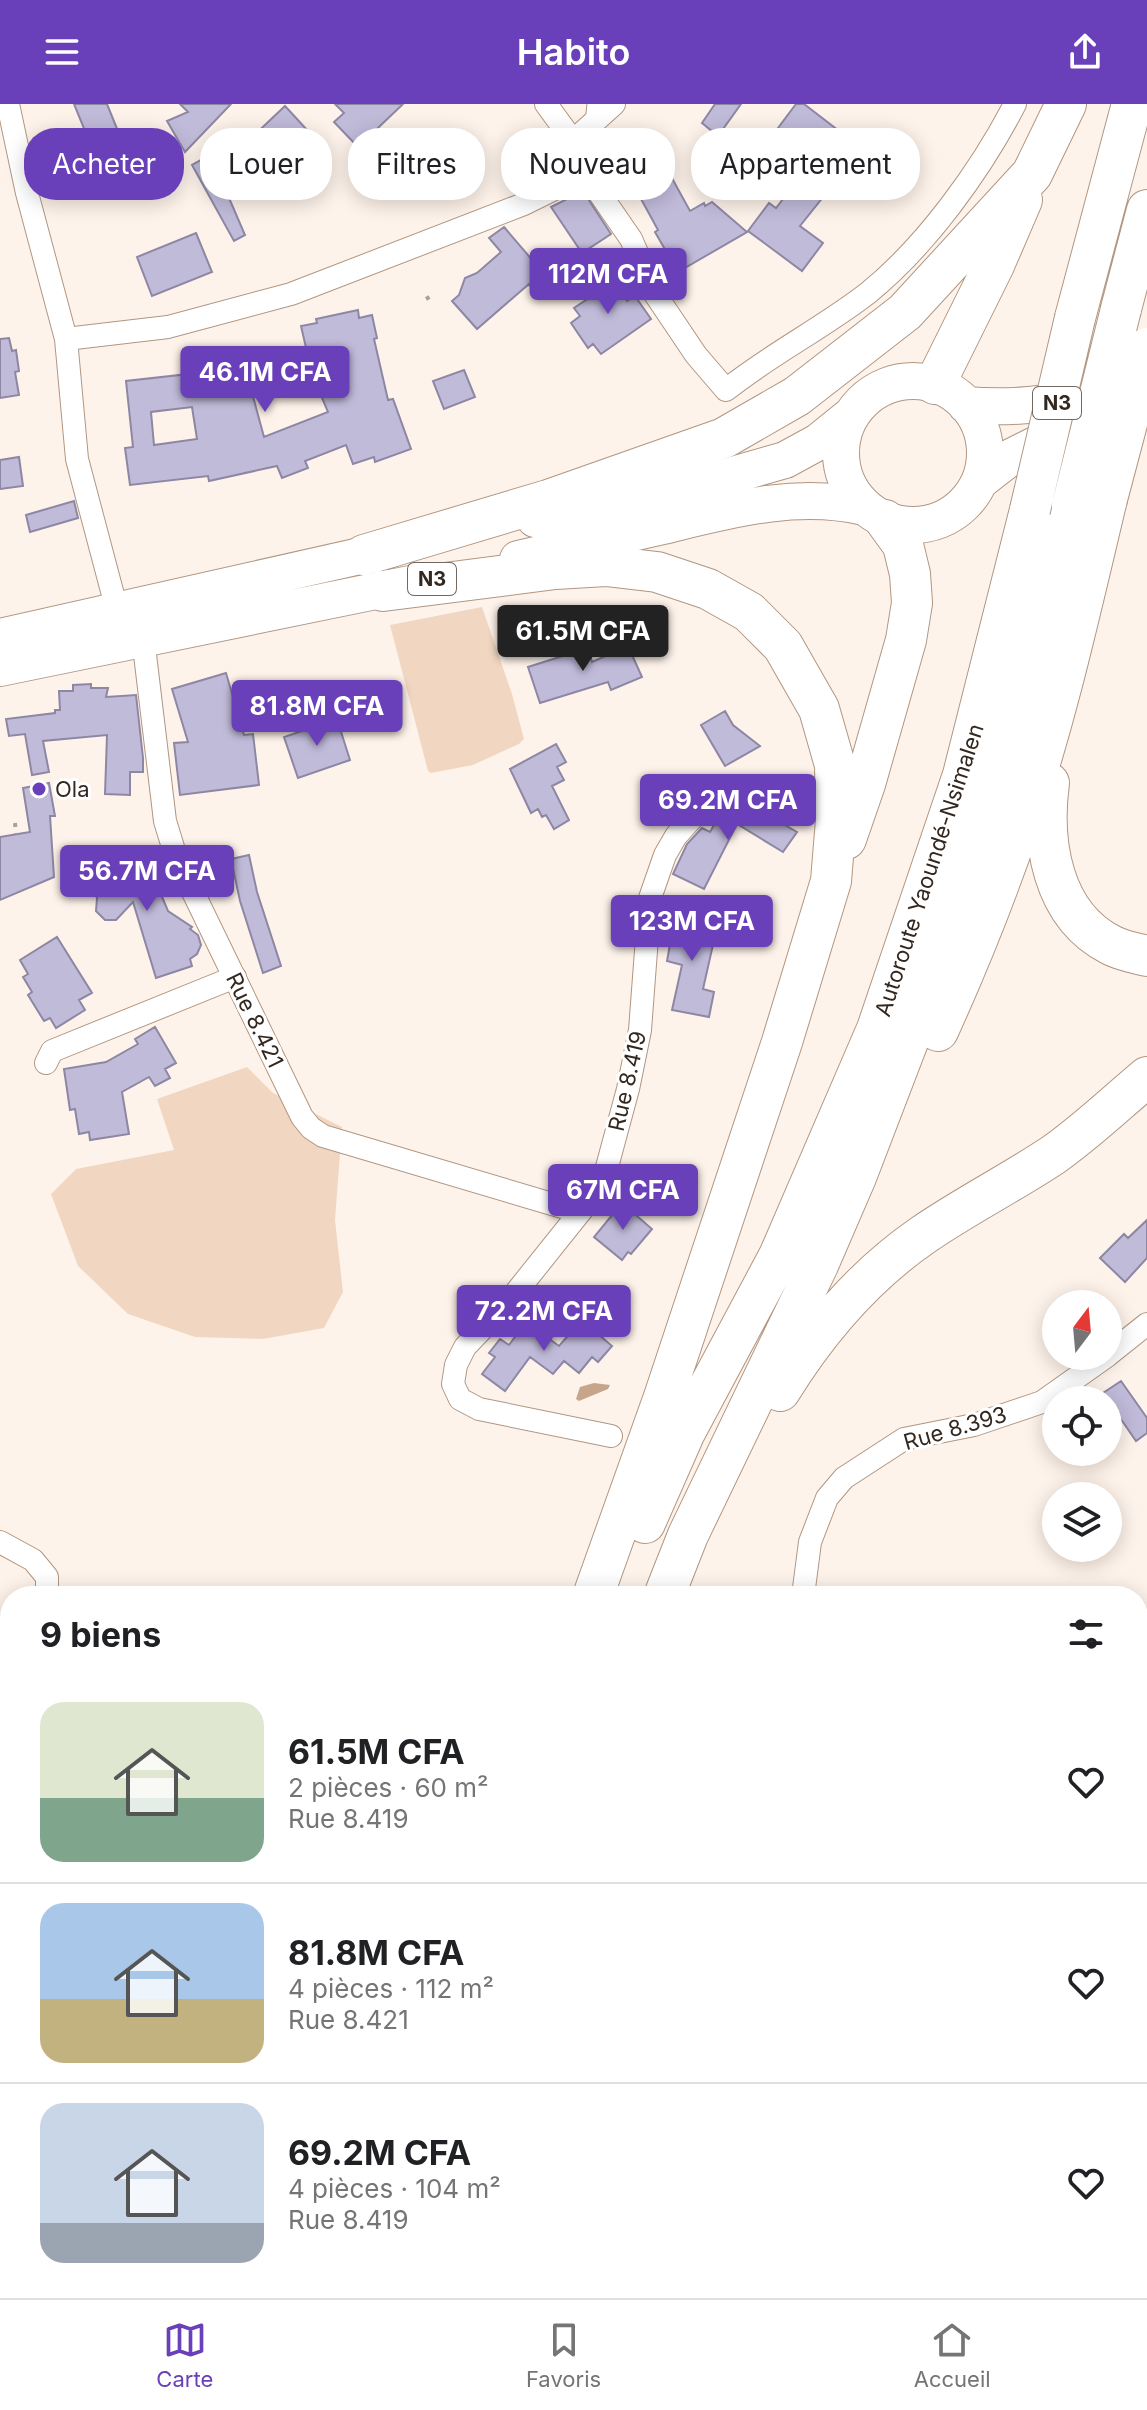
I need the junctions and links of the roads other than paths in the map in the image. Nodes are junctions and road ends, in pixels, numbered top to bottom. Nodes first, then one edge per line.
1 (8, 104) edge
2 (546, 104) edge
3 (614, 104) edge
4 (1015, 104) edge
5 (1066, 104) edge
6 (1132, 104) edge
7 (592, 114) edge
8 (564, 128) edge
9 (1032, 174) junction
10 (532, 200) edge
11 (604, 200) edge
12 (1147, 210) edge
13 (66, 339) junction
14 (1147, 348) edge
15 (1147, 382) edge
16 (951, 394) junction
17 (849, 417) junction
18 (1147, 417) edge
19 (980, 481) junction
20 (1090, 502) junction
21 (874, 513) junction
22 (364, 555) junction
23 (383, 591) junction
24 (117, 610) junction
25 (0, 637) edge
26 (143, 638) junction
27 (0, 668) edge
28 (1064, 679) junction
29 (745, 786) dead end
30 (831, 881) junction
31 (1147, 956) edge
32 (235, 977) junction
33 (46, 1063) dead end
34 (1147, 1077) edge
35 (856, 1177) junction
36 (579, 1212) junction
37 (1147, 1324) edge
38 (1122, 1344) edge
39 (1087, 1370) edge
40 (611, 1436) dead end
41 (0, 1542) edge
42 (47, 1586) edge
43 (597, 1586) edge
44 (616, 1586) edge
45 (669, 1586) edge
46 (670, 1586) edge
47 (804, 1586) edge

1 - 13 street
2 - 8 street
3 - 7 street
4 - 11 street
5 - 9 highway
6 - 44 highway, Autoroute Yaoundé-Nsimalen, bridge
9 - 16 highway
9 - 22 highway
10 - 13 street
12 - 20 highway, Autoroute Yaoundé-Nsimalen, bridge
13 - 24 street
14 - 20 highway, bridge
15 - 16 highway, N3
16 - 17 highway, N3
16 - 19 highway
17 - 21 highway
17 - 22 highway, N3
18 - 19 highway, N3
19 - 21 highway, N3
20 - 28 highway
20 - 35 highway, Autoroute Yaoundé-Nsimalen
21 - 23 highway, N3
21 - 30 highway
22 - 24 highway, N3
23 - 26 highway, N3
23 - 30 highway
24 - 25 highway, N3
26 - 27 highway, N3
26 - 32 street, Rue 8.421
28 - 31 highway
28 - 35 highway
29 - 36 street, Rue 8.419
30 - 43 highway
32 - 33 street
32 - 36 street, Rue 8.421
34 - 46 highway
35 - 45 highway, Autoroute Yaoundé-Nsimalen
36 - 40 street, Rue 8.419
37 - 38 street, Rue 8.393
39 - 47 street, Rue 8.393
41 - 42 street

